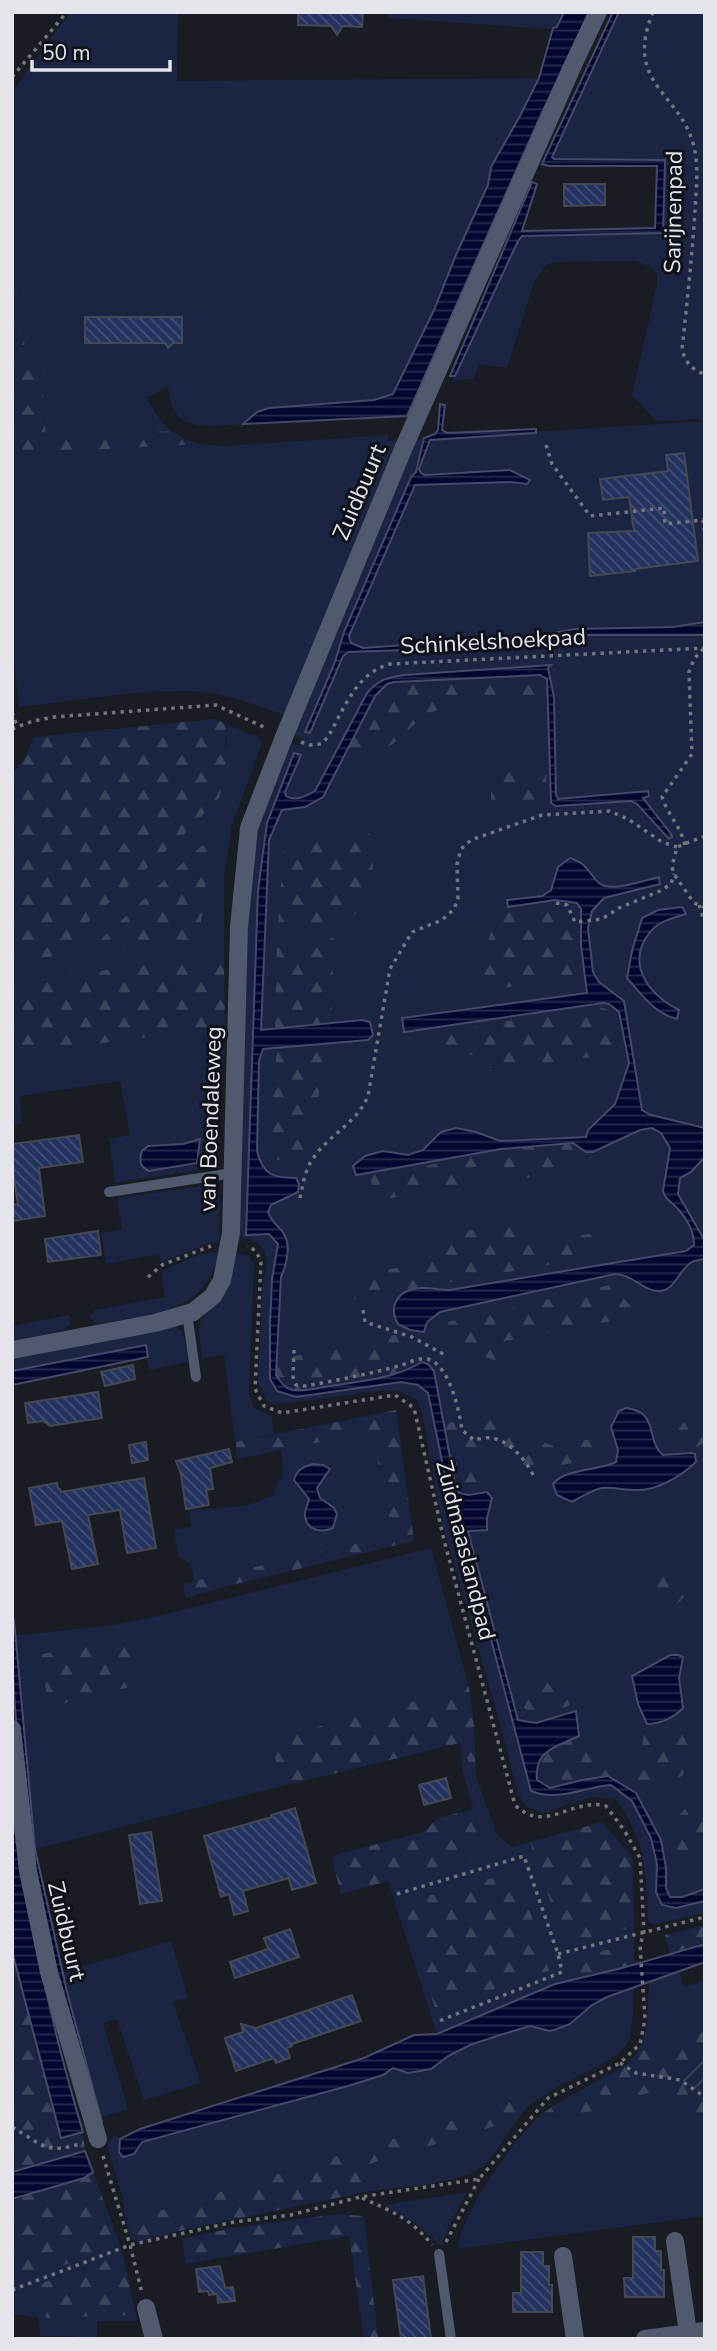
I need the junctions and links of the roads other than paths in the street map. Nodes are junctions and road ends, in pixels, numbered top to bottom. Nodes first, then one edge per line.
1 (598, 12) edge
2 (284, 737) joint
3 (233, 1173) junction
4 (109, 1192) dead end
5 (187, 1313) junction
6 (12, 1350) edge
7 (197, 1377) dead end
8 (12, 1729) edge
9 (98, 2139) road end
10 (675, 2241) dead end
11 (439, 2254) road end
12 (563, 2256) dead end
13 (146, 2308) road end
14 (696, 2332) edge
15 (154, 2339) edge
16 (452, 2339) edge
17 (575, 2339) edge
18 (645, 2339) edge

1 - 2 street, Zuidbuurt
2 - 3 street, van Boendaleweg
3 - 4 lane
3 - 5 street, van Boendaleweg
5 - 6 street, van Boendaleweg
5 - 7 lane
8 - 9 street, Zuidbuurt
10 - 14 street
11 - 16 lane
12 - 17 street
13 - 15 street
14 - 18 street

